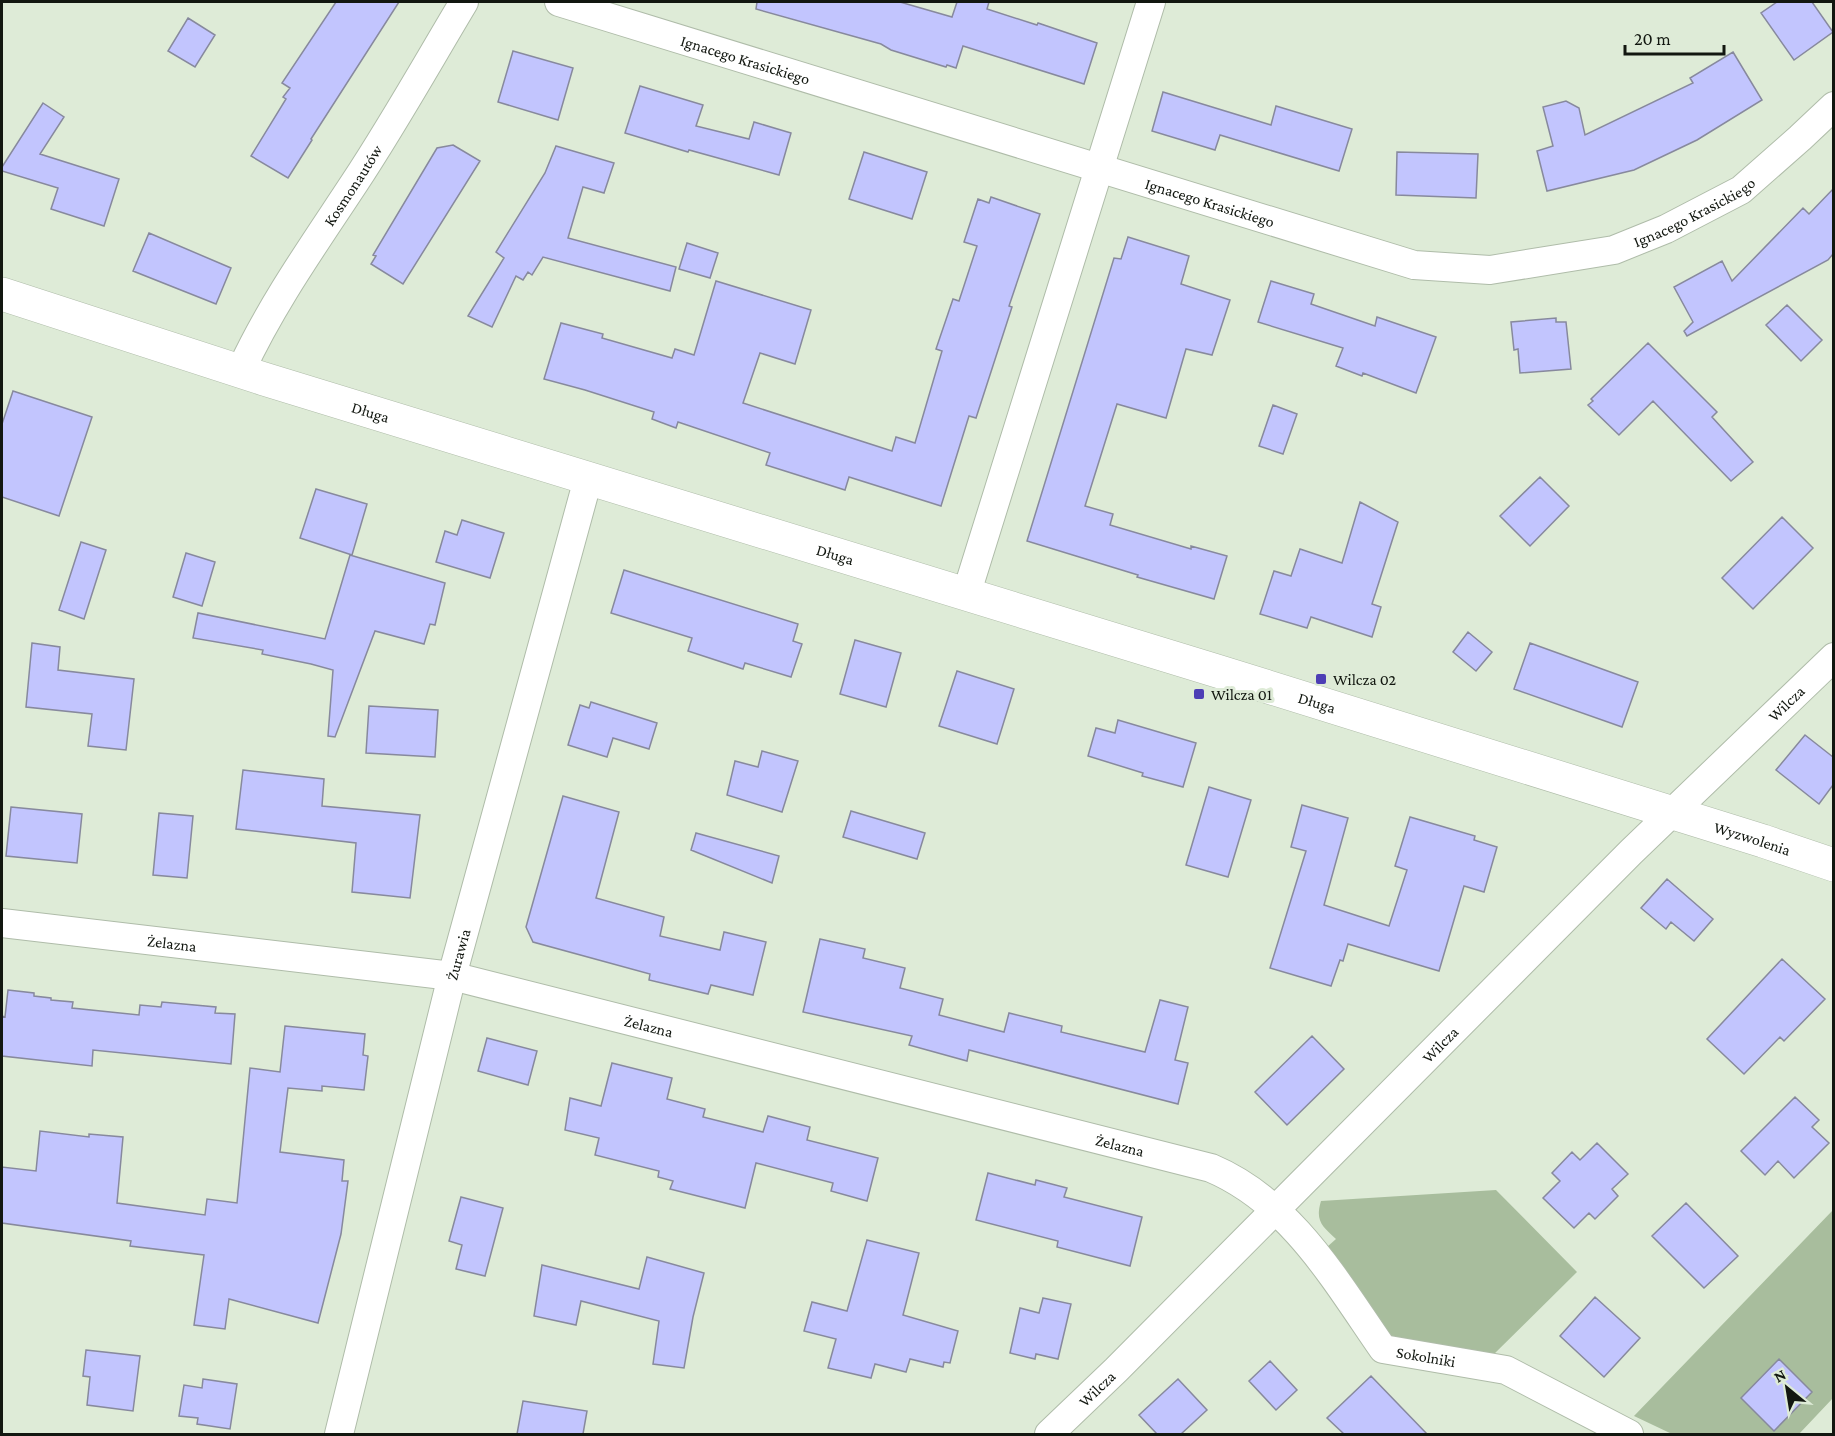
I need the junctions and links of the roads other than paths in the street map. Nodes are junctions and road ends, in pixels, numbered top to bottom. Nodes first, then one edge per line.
1 (464, 2) edge
2 (558, 2) edge
3 (1151, 2) edge
4 (1833, 106) edge
5 (1098, 168) junction
6 (2, 294) edge
7 (241, 370) junction
8 (588, 478) junction
9 (966, 595) junction
10 (1833, 657) edge
11 (1671, 813) junction
12 (1833, 865) edge
13 (2, 922) edge
14 (452, 975) junction
15 (1276, 1209) junction
16 (339, 1434) edge
17 (1049, 1434) edge
18 (1629, 1434) edge

1 - 7 street, Kosmonautów
2 - 5 street, Ignacego Krasickiego
3 - 5 street
4 - 5 street, Ignacego Krasickiego
5 - 9 street
6 - 7 street, Długa
7 - 8 street, Długa
8 - 9 street, Długa
8 - 14 street, Żurawia
9 - 11 street, Długa
10 - 11 street, Wilcza
11 - 12 street, Wyzwolenia
11 - 15 street, Wilcza
13 - 14 street, Żelazna
14 - 15 street, Żelazna
14 - 16 street, Żurawia
15 - 17 street, Wilcza
15 - 18 street, Sokolniki

